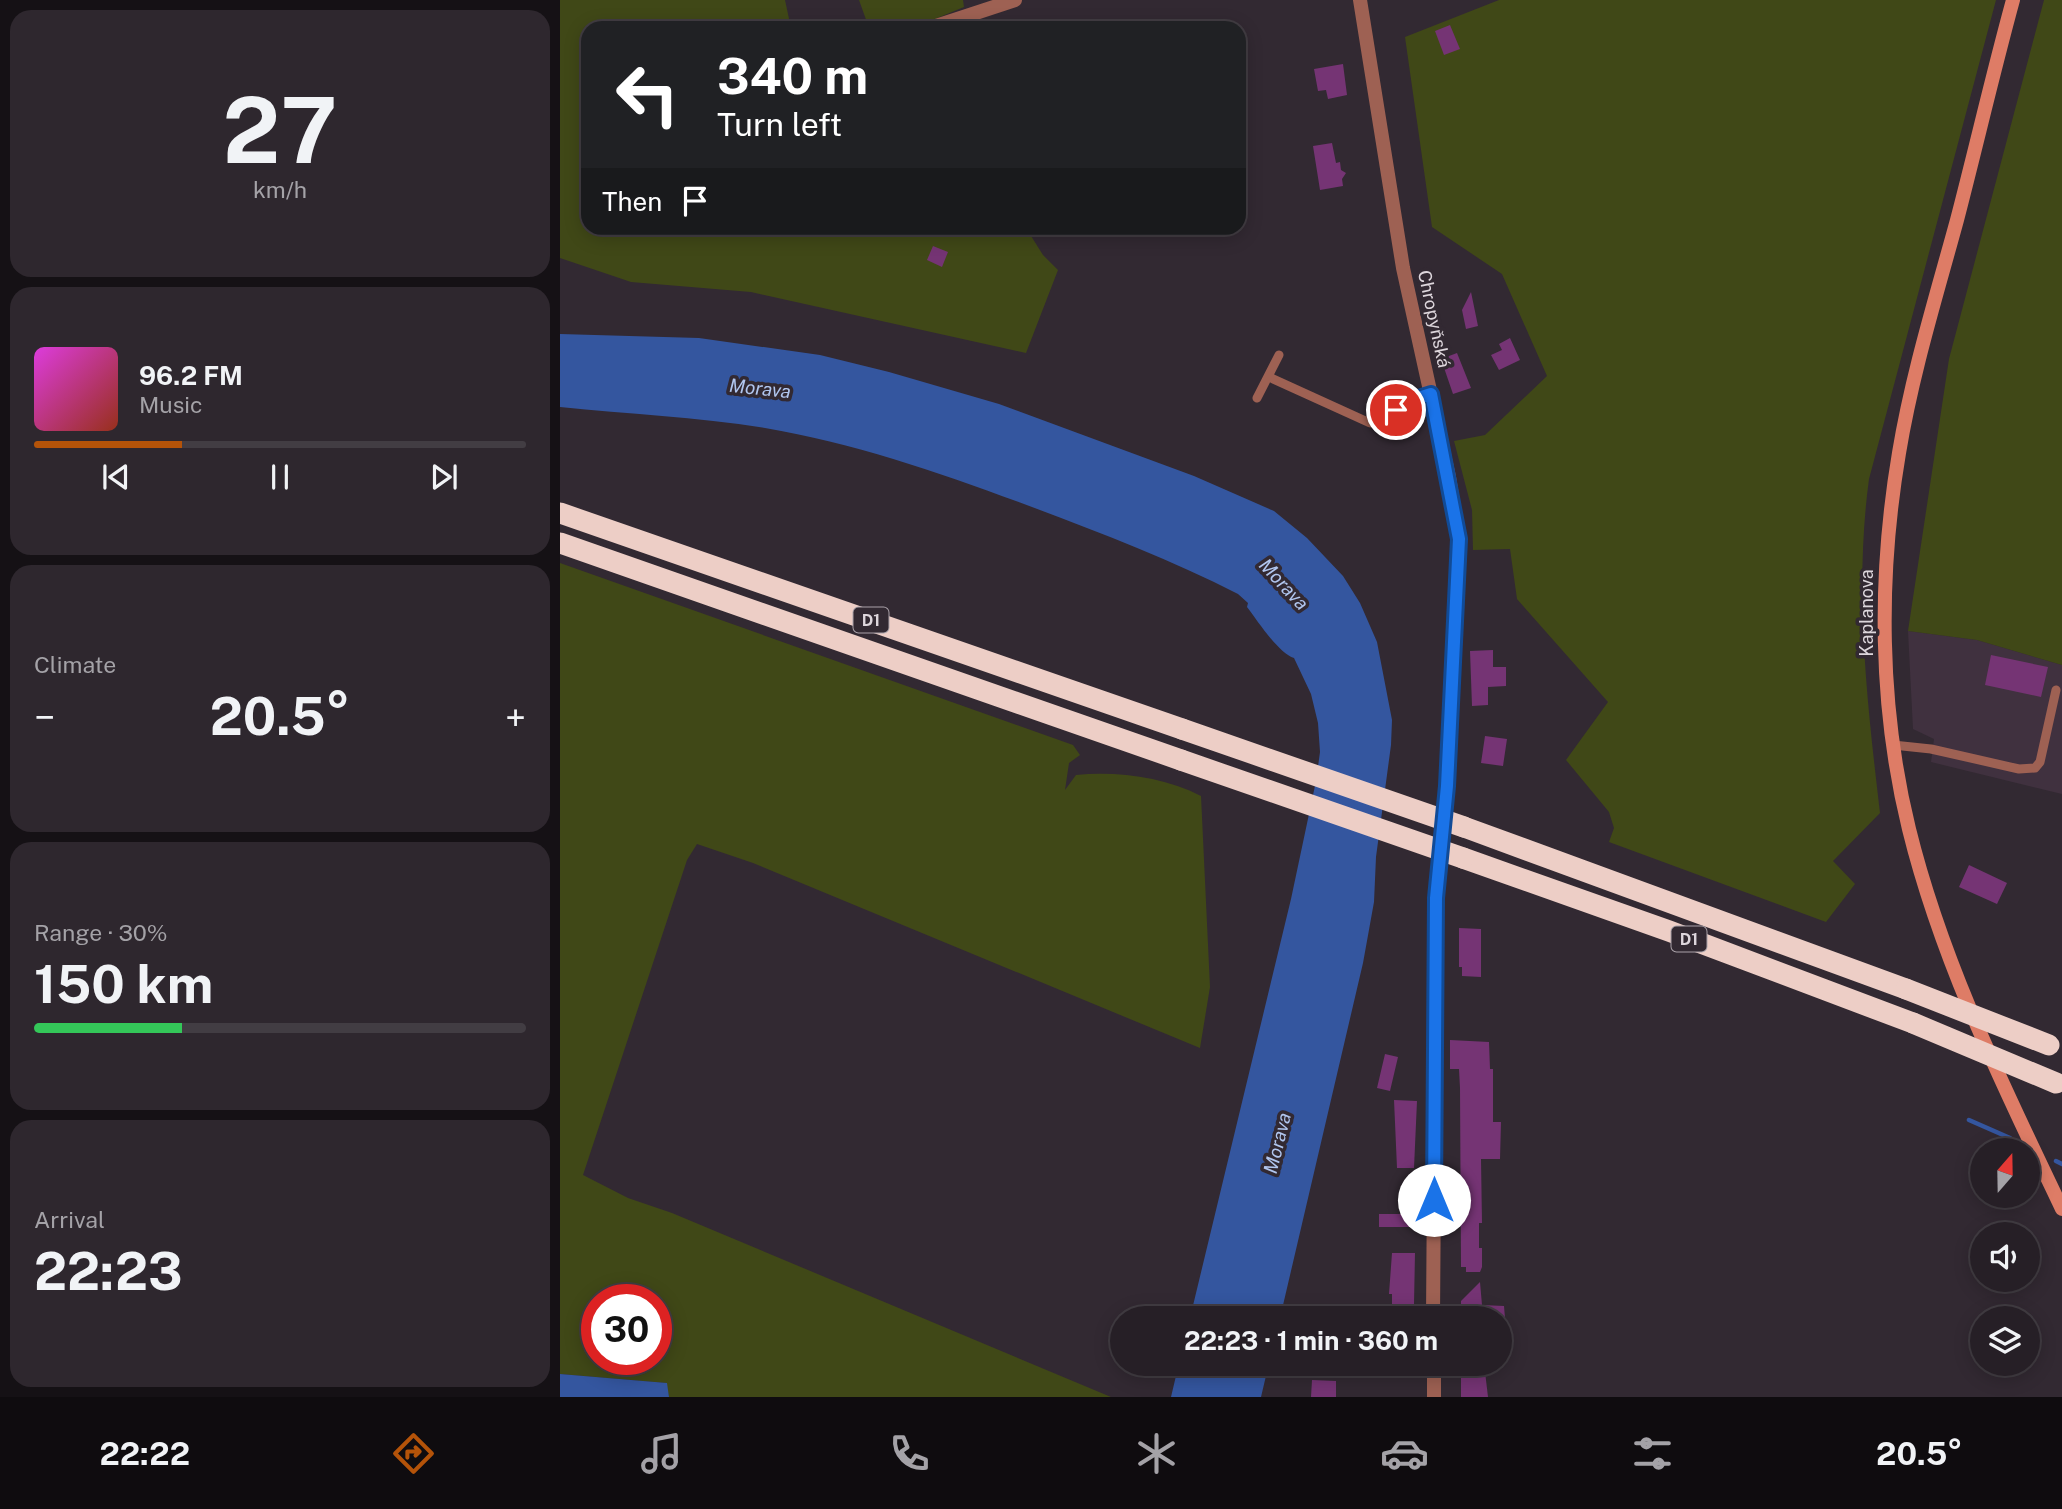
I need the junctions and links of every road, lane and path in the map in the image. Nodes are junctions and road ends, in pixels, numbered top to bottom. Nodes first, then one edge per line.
1 (1014, 0) edge
2 (1360, 0) edge
3 (2012, 0) edge
4 (951, 21) edge
5 (1279, 355) dead end
6 (1269, 377) junction
7 (1431, 394) junction
8 (1258, 398) dead end
9 (560, 513) edge
10 (560, 543) edge
11 (2056, 690) dead end
12 (1894, 745) junction
13 (2055, 1048) edge
14 (2059, 1084) edge
15 (2062, 1209) edge
16 (1433, 1306) edge
17 (1434, 1376) edge
18 (1434, 1397) edge

1 - 4 street
2 - 7 street, Chropyňská
3 - 12 main road, Kaplanova
5 - 6 lane
6 - 7 lane
6 - 8 lane
7 - 16 street, Chropyňská
9 - 13 highway, D1, bridge
10 - 14 highway, D1, bridge
11 - 12 lane
12 - 15 main road, Kaplanova
17 - 18 street

